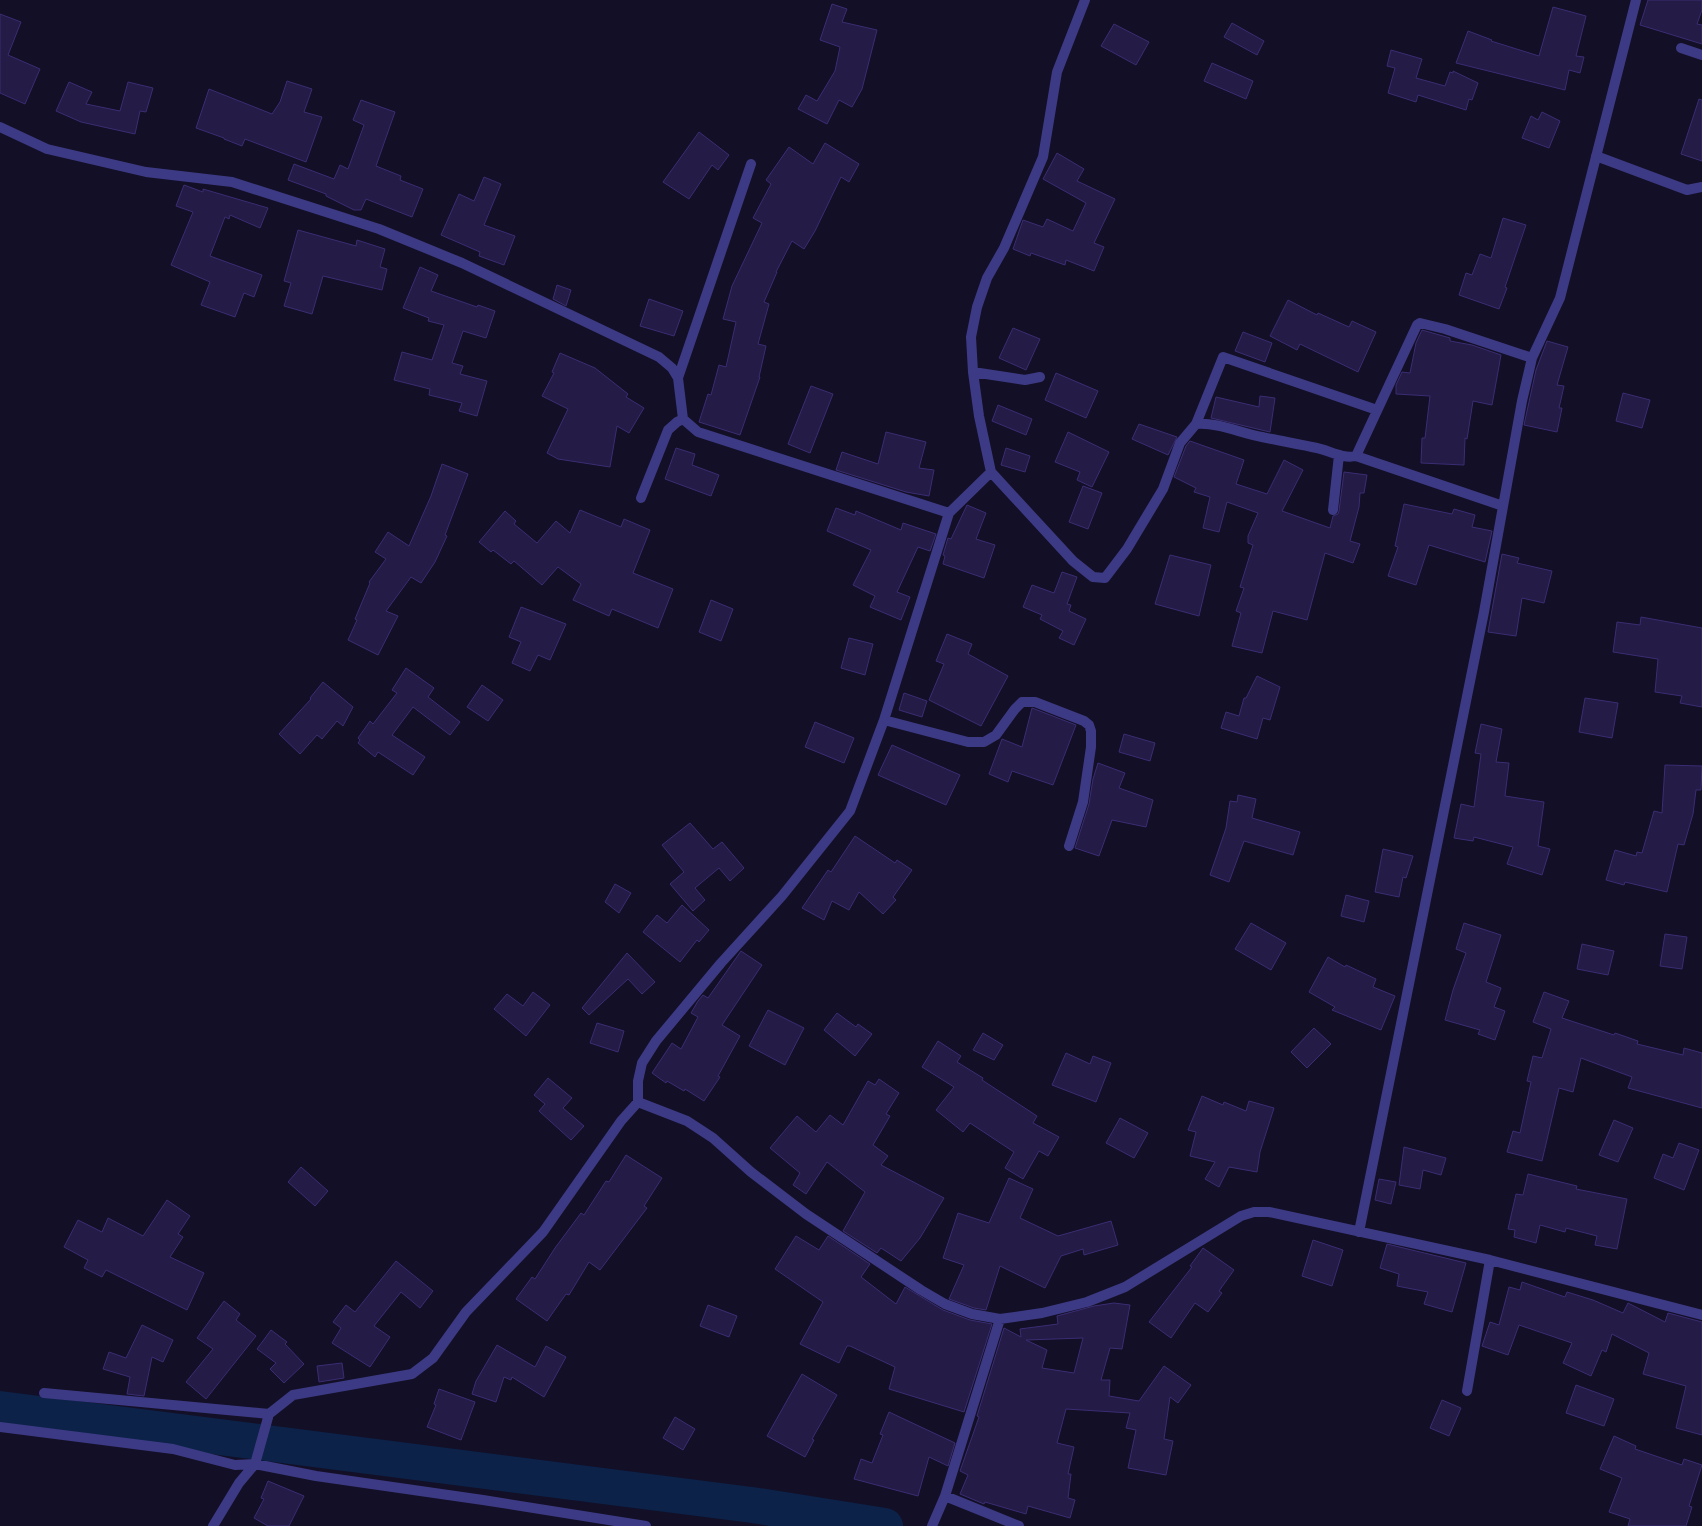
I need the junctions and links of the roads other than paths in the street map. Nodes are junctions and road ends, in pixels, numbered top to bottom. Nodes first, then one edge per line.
1 (1086, 0) edge
2 (1636, 0) edge
3 (1681, 48) dead end
4 (1702, 55) edge
5 (0, 127) edge
6 (1596, 156) junction
7 (751, 164) dead end
8 (1702, 187) edge
9 (1532, 358) junction
10 (973, 372) junction
11 (678, 378) junction
12 (1040, 378) dead end
13 (1377, 410) junction
14 (683, 419) junction
15 (1196, 424) junction
16 (1339, 455) junction
17 (1356, 456) junction
18 (991, 472) junction
19 (641, 498) dead end
20 (1503, 506) junction
21 (1333, 510) dead end
22 (950, 513) junction
23 (884, 720) junction
24 (1069, 846) dead end
25 (638, 1102) junction
26 (1359, 1232) junction
27 (1490, 1260) junction
28 (1702, 1315) edge
29 (1000, 1319) junction
30 (1467, 1391) dead end
31 (44, 1393) dead end
32 (269, 1417) junction
33 (0, 1427) edge
34 (255, 1464) junction
35 (945, 1496) junction
36 (213, 1526) edge
37 (646, 1526) edge
38 (932, 1526) edge
39 (1019, 1526) edge

1 - 10 street
2 - 6 street
3 - 4 street
5 - 11 street
6 - 8 street
6 - 9 street
7 - 11 street
9 - 13 street
9 - 20 street
10 - 12 street
10 - 18 street
11 - 14 street
13 - 15 street
13 - 17 street
14 - 19 street
14 - 22 street
15 - 16 street
15 - 18 street
16 - 17 street
16 - 21 street
17 - 20 street
18 - 22 street
20 - 26 street
22 - 23 street
23 - 24 street
23 - 25 street
25 - 29 street
25 - 32 street
26 - 27 street
26 - 29 street
27 - 28 street
27 - 30 street
29 - 35 street
31 - 32 street
32 - 34 street
33 - 34 street
34 - 36 street
34 - 37 street
35 - 38 street
35 - 39 street

